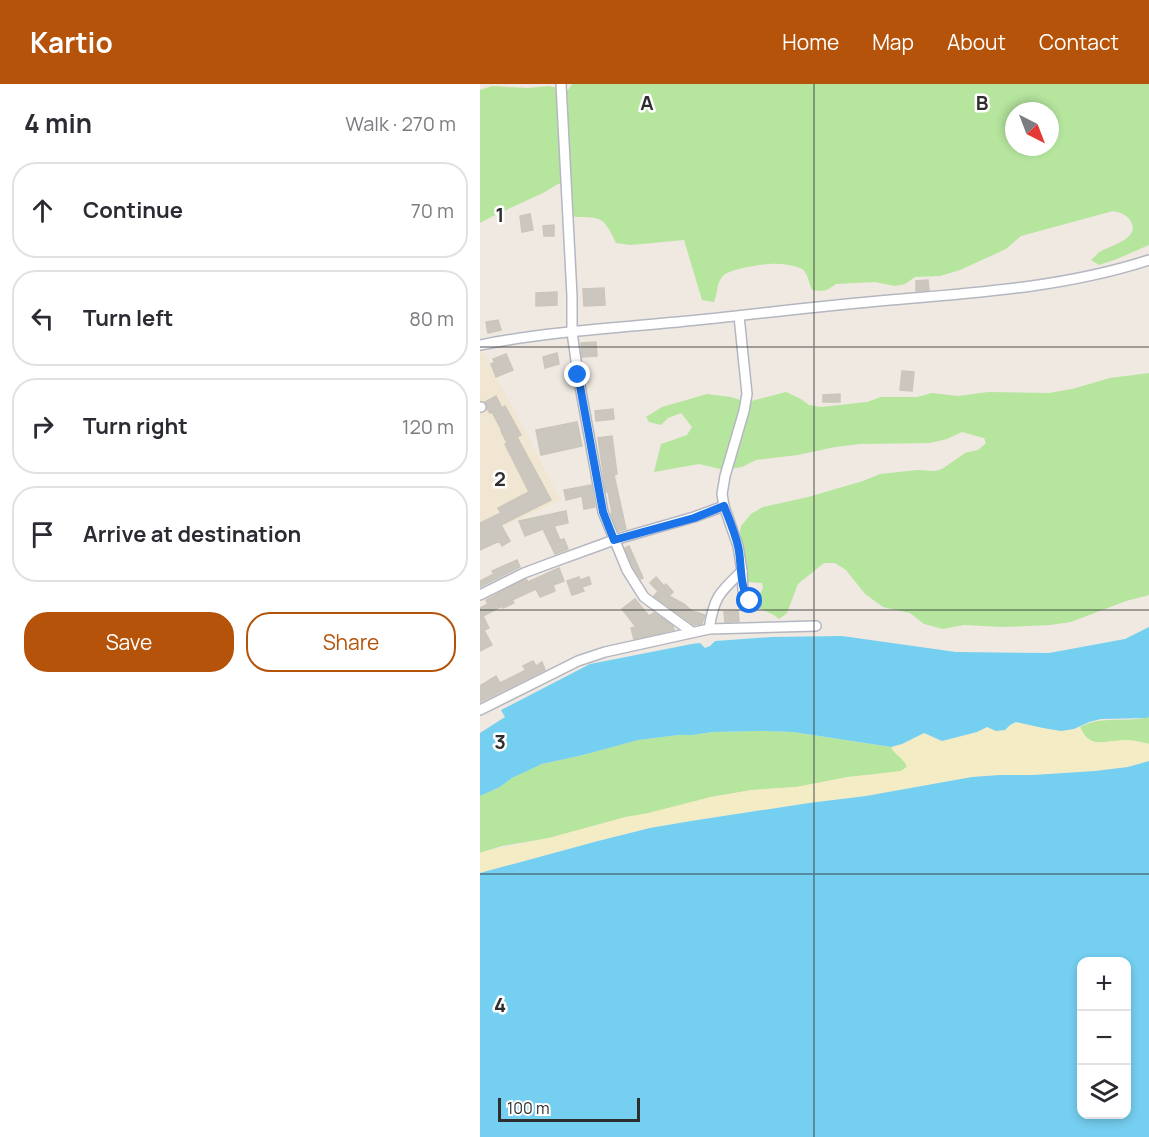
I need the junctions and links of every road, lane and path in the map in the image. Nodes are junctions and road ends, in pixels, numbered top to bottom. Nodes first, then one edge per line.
1 (561, 84) edge
2 (1149, 261) edge
3 (739, 316) junction
4 (572, 332) junction
5 (480, 345) edge
6 (724, 506) junction
7 (614, 540) junction
8 (742, 571) junction
9 (480, 595) edge
10 (756, 604) dead end
11 (816, 626) dead end
12 (709, 629) junction
13 (692, 632) junction
14 (480, 710) edge

1 - 4 street
2 - 3 street
3 - 4 street
3 - 6 street
4 - 5 street
4 - 7 street
6 - 7 street
6 - 8 street
7 - 9 street
7 - 13 street
8 - 10 street
8 - 12 street
11 - 12 street
12 - 13 street
13 - 14 street

